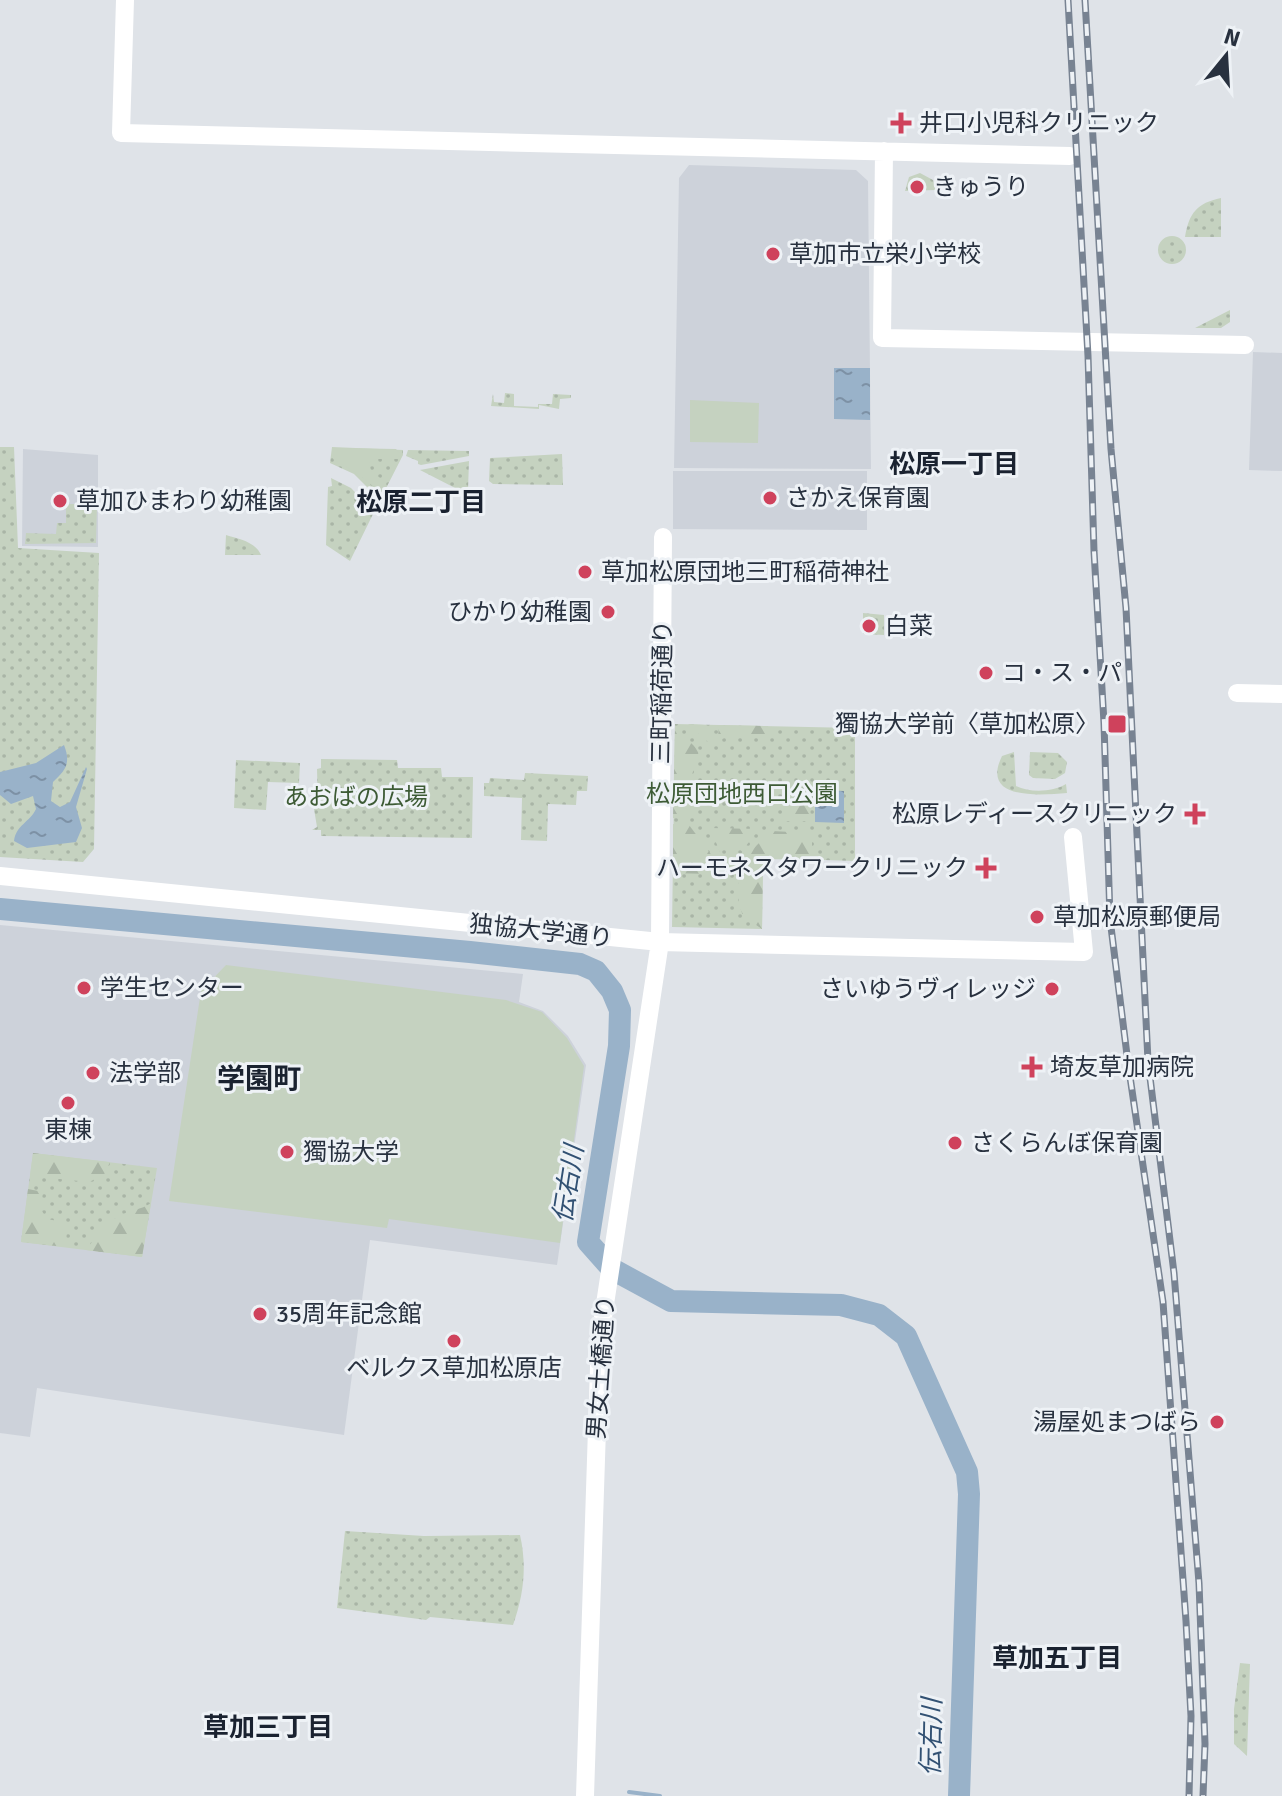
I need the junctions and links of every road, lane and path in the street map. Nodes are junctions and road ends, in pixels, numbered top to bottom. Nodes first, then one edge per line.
1 (125, 0) edge
2 (884, 151) junction
3 (1070, 156) dead end
4 (1245, 345) dead end
5 (663, 537) dead end
6 (1237, 693) dead end
7 (1282, 694) edge
8 (1073, 837) dead end
9 (0, 876) edge
10 (660, 942) junction
11 (585, 1796) edge

1 - 2 street
2 - 3 street
2 - 4 street
5 - 10 street, 三町稲荷通り
6 - 7 street
8 - 10 street, 独協大学通り
9 - 10 street, 独協大学通り
10 - 11 street, 男女土橋通り

